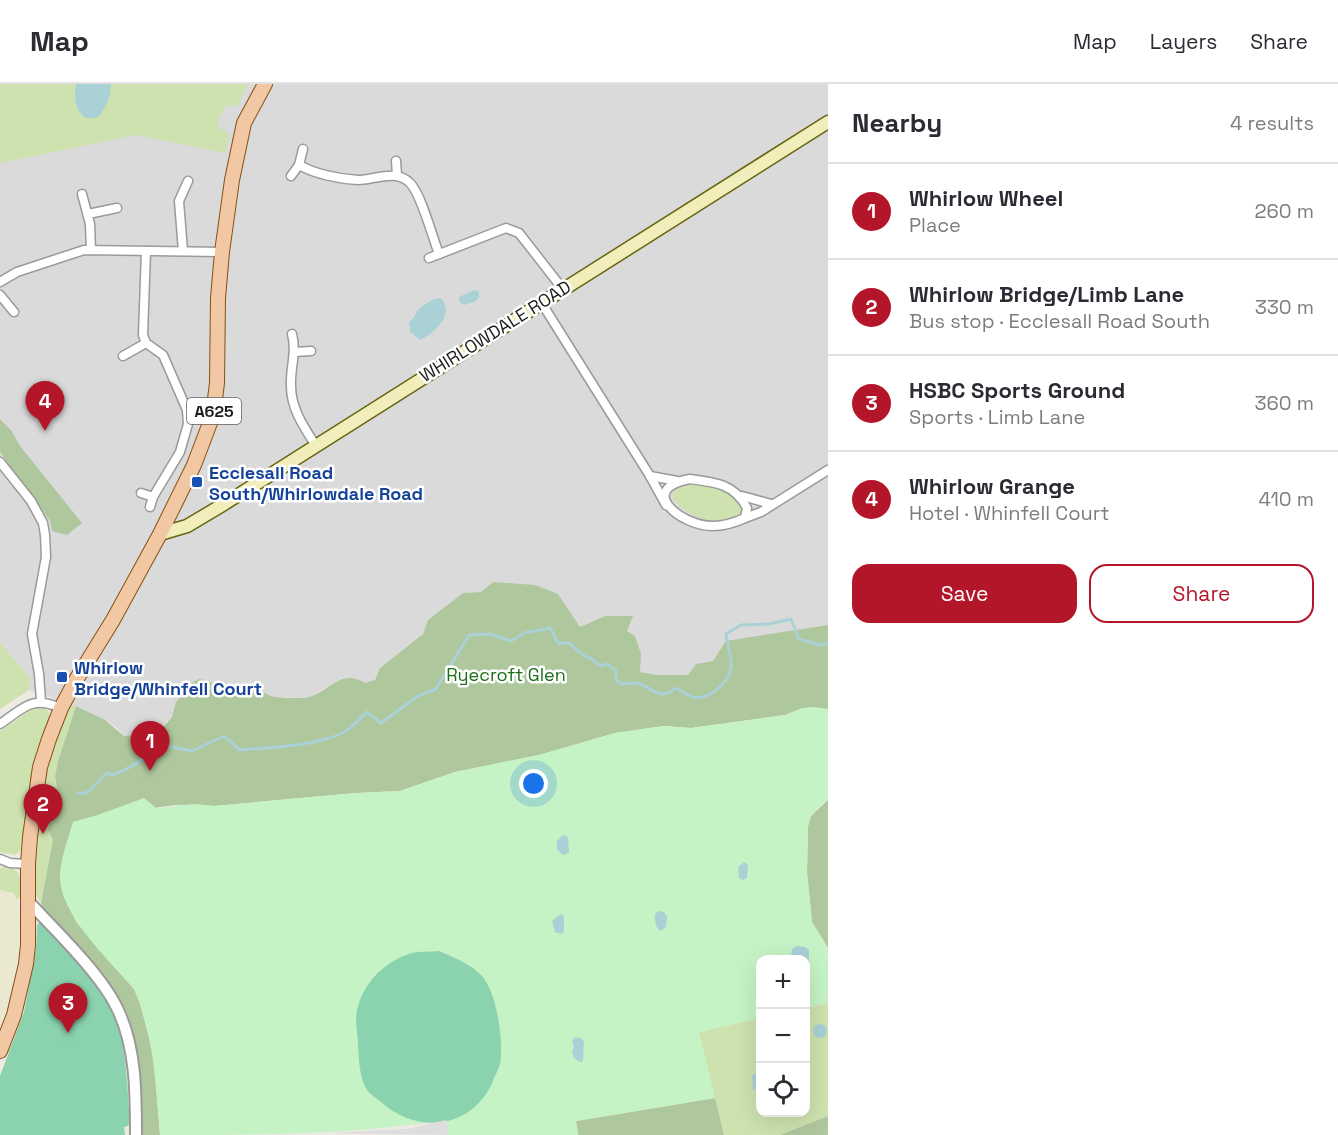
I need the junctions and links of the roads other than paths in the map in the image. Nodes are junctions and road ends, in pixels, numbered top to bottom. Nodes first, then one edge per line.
1 (265, 84) edge
2 (828, 122) edge
3 (303, 148) dead end
4 (396, 161) dead end
5 (299, 165) junction
6 (396, 175) junction
7 (291, 176) dead end
8 (188, 181) dead end
9 (82, 194) dead end
10 (117, 208) dead end
11 (88, 214) junction
12 (91, 250) junction
13 (146, 250) junction
14 (183, 251) junction
15 (222, 252) junction
16 (439, 254) junction
17 (429, 258) dead end
18 (0, 282) edge
19 (562, 288) junction
20 (0, 295) edge
21 (541, 302) junction
22 (14, 312) dead end
23 (292, 334) dead end
24 (146, 342) junction
25 (311, 351) dead end
26 (295, 352) junction
27 (123, 356) dead end
28 (316, 446) junction
29 (0, 462) edge
30 (828, 470) edge
31 (650, 476) junction
32 (677, 481) junction
33 (141, 493) dead end
34 (742, 496) junction
35 (153, 497) junction
36 (771, 504) junction
37 (666, 505) junction
38 (150, 507) dead end
39 (745, 518) junction
40 (160, 534) junction
41 (41, 701) junction
42 (61, 708) junction
43 (0, 724) edge
44 (0, 859) edge
45 (28, 864) junction
46 (28, 901) junction
47 (0, 1051) edge
48 (136, 1135) edge

1 - 15 main road, A625
2 - 19 main road, WHIRLOWDALE ROAD
3 - 5 street
4 - 6 street
5 - 6 street
5 - 7 street
6 - 16 street
8 - 14 street
9 - 11 street
10 - 11 street
11 - 12 street
12 - 13 street
12 - 18 street
13 - 14 street
13 - 24 street
14 - 15 street
15 - 40 main road, A625
16 - 17 street
16 - 19 street
19 - 21 main road, WHIRLOWDALE ROAD
20 - 22 street
21 - 28 main road, WHIRLOWDALE ROAD
21 - 31 street
23 - 26 street
24 - 27 street
24 - 35 street
25 - 26 street
26 - 28 street
28 - 40 main road, WHIRLOWDALE ROAD
29 - 41 street
30 - 36 street
31 - 32 street
31 - 37 street
32 - 34 street
32 - 37 street
33 - 35 street
34 - 36 street
34 - 39 street
35 - 38 street
36 - 39 street
37 - 39 street
40 - 42 main road, A625
41 - 42 street
41 - 43 street
42 - 45 main road, A625
44 - 45 street
45 - 46 main road, A625
46 - 47 main road, A625
46 - 48 street

